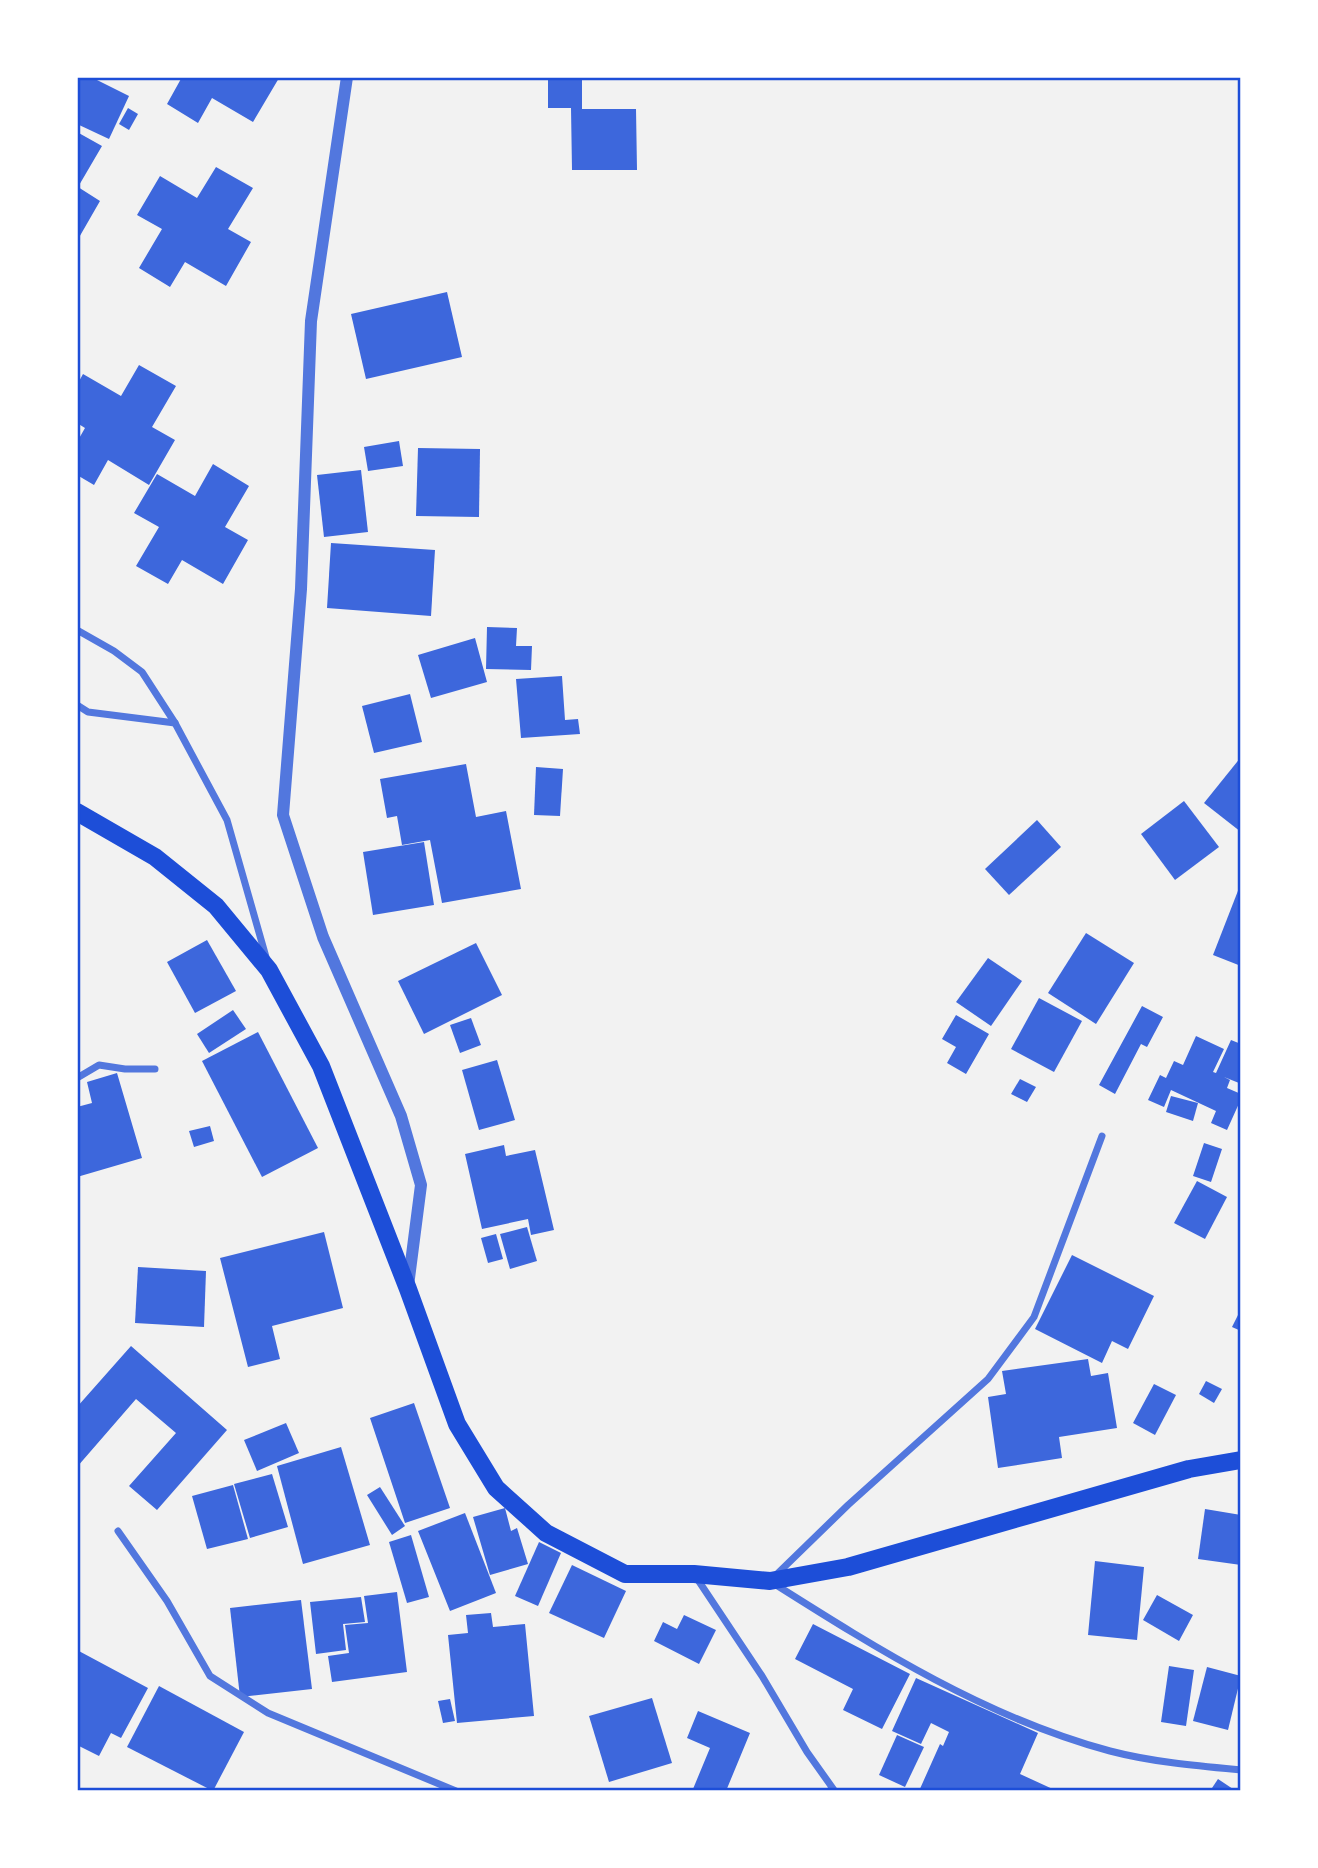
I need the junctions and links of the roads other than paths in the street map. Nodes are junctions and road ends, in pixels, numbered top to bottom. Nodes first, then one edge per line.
1 (348, 77) edge
2 (77, 630) edge
3 (77, 705) edge
4 (175, 723) junction
5 (77, 812) edge
6 (269, 970) junction
7 (155, 1069) dead end
8 (77, 1078) edge
9 (1102, 1136) dead end
10 (408, 1289) junction
11 (1241, 1460) edge
12 (118, 1531) dead end
13 (694, 1574) junction
14 (770, 1581) junction
15 (1241, 1770) edge
16 (833, 1790) edge
17 (456, 1791) edge

1 - 10 street
2 - 4 street
3 - 4 street
4 - 6 street
5 - 6 main road
6 - 10 main road
7 - 8 street
9 - 14 street
10 - 13 main road
11 - 14 main road
12 - 17 street
13 - 14 main road
13 - 16 street
14 - 15 street

